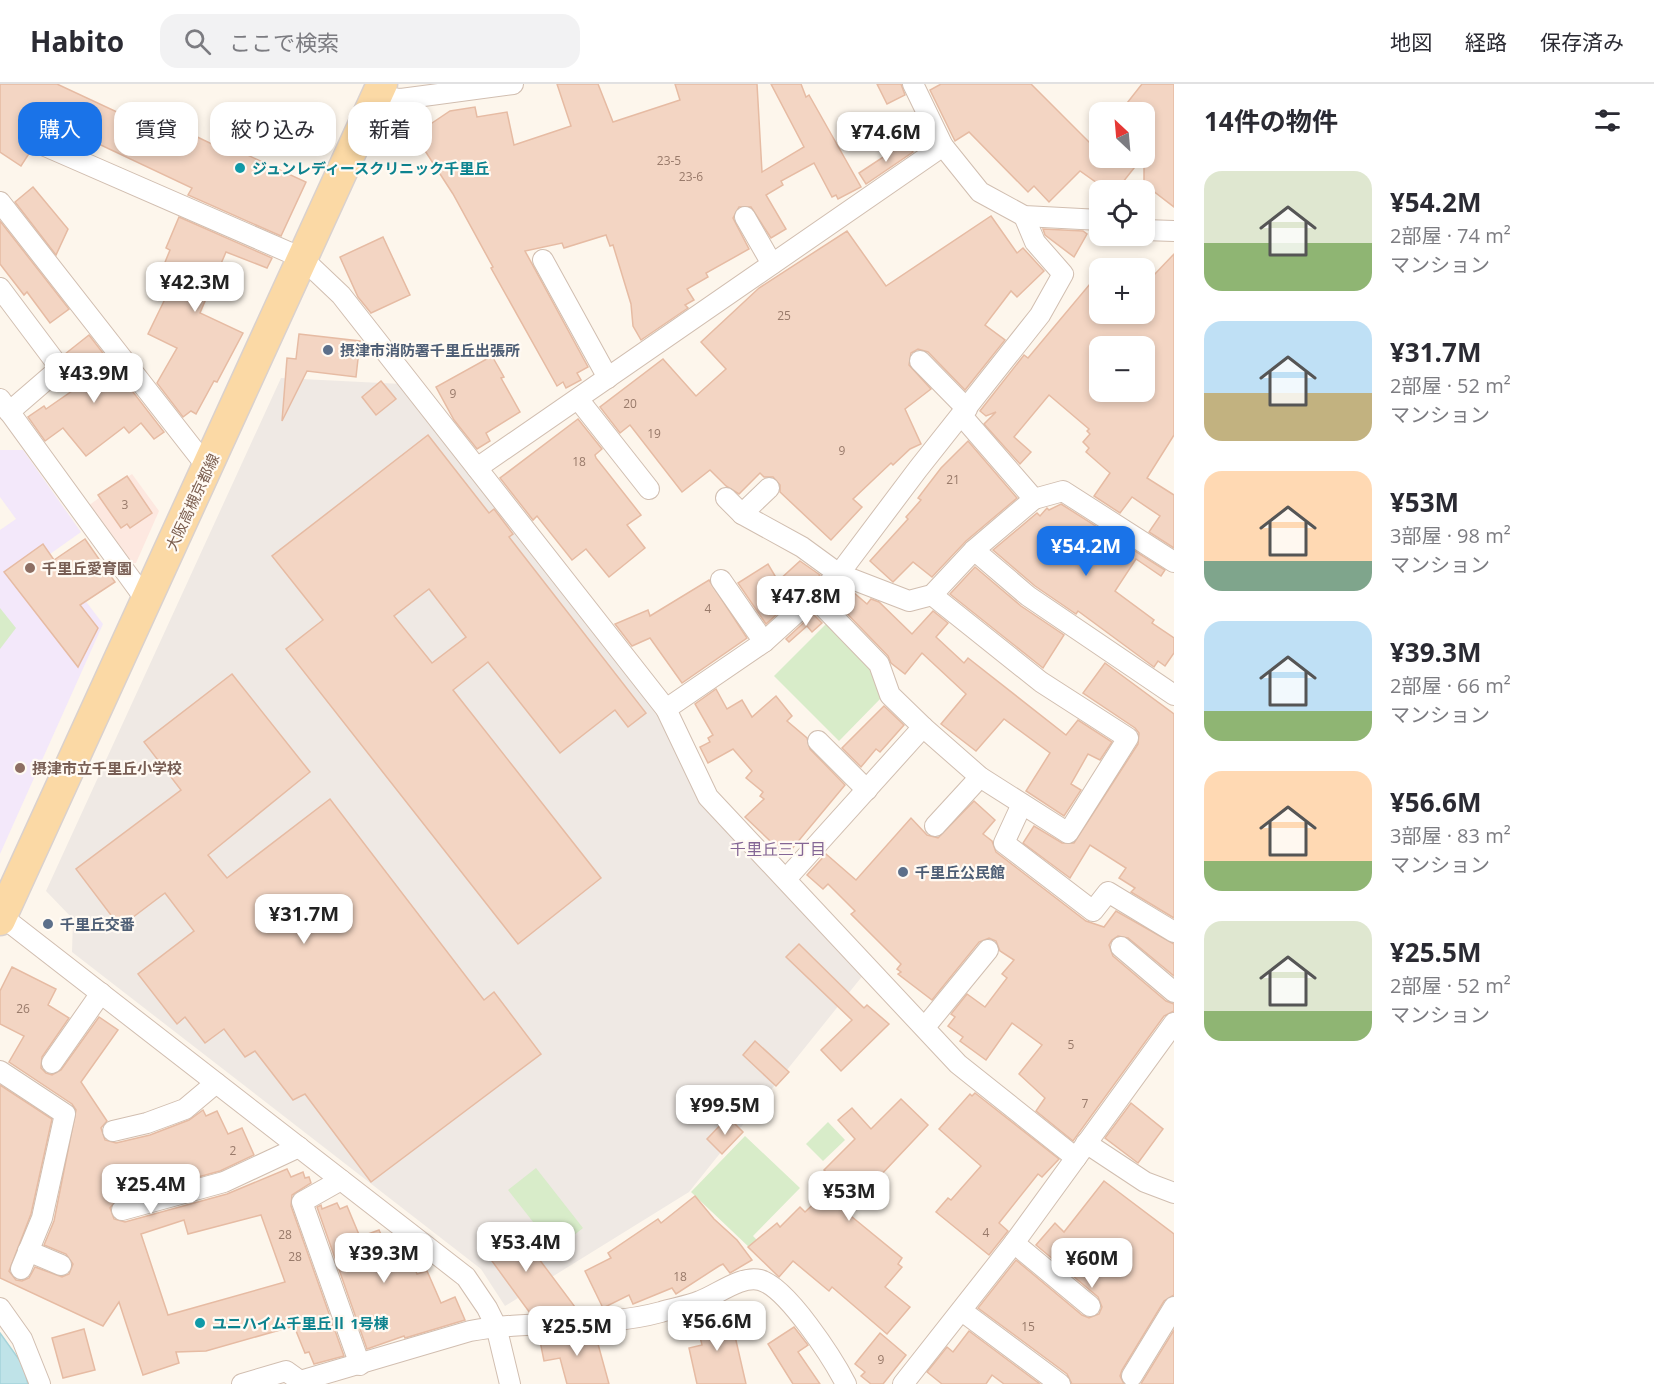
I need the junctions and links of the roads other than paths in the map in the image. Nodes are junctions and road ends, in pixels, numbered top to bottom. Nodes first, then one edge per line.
1 (513, 84) edge
2 (916, 85) edge
3 (379, 90) edge
4 (943, 146) junction
5 (68, 156) edge
6 (0, 202) edge
7 (1024, 216) junction
8 (745, 217) dead end
9 (1155, 220) edge
10 (1174, 220) edge
11 (1089, 221) edge
12 (1155, 230) edge
13 (1174, 231) edge
14 (302, 258) junction
15 (543, 260) dead end
16 (772, 264) junction
17 (0, 288) edge
18 (920, 361) dead end
19 (608, 378) junction
20 (578, 399) junction
21 (4, 406) edge
22 (964, 413) junction
23 (208, 468) junction
24 (477, 468) junction
25 (769, 488) dead end
26 (649, 489) dead end
27 (726, 498) dead end
28 (1034, 499) junction
29 (742, 514) junction
30 (974, 550) junction
31 (1174, 562) edge
32 (839, 574) junction
33 (722, 580) dead end
34 (932, 595) junction
35 (814, 597) junction
36 (146, 600) junction
37 (764, 642) junction
38 (1174, 695) edge
39 (666, 709) junction
40 (923, 727) junction
41 (818, 741) dead end
42 (980, 777) junction
43 (867, 790) junction
44 (1022, 804) junction
45 (935, 826) dead end
46 (786, 879) junction
47 (1, 917) edge
48 (1174, 932) edge
49 (1121, 947) dead end
50 (988, 950) dead end
51 (1174, 992) edge
52 (101, 993) junction
53 (1174, 1023) edge
54 (926, 1028) junction
55 (52, 1063) dead end
56 (0, 1071) edge
57 (216, 1083) junction
58 (113, 1131) dead end
59 (299, 1147) junction
60 (1081, 1150) junction
61 (341, 1180) junction
62 (1174, 1193) edge
63 (122, 1210) dead end
64 (1014, 1243) junction
65 (61, 1265) dead end
66 (1090, 1306) dead end
67 (1174, 1307) edge
68 (0, 1308) edge
69 (962, 1311) junction
70 (496, 1326) junction
71 (360, 1365) junction
72 (1132, 1376) dead end
73 (909, 1382) edge
74 (39, 1384) edge
75 (242, 1384) edge
76 (510, 1384) edge
77 (846, 1384) edge
78 (1060, 1384) edge

1 - 3 street
2 - 4 street
3 - 14 main road, 大阪高槻京都線
4 - 7 street
4 - 16 street
5 - 14 street
6 - 23 street
7 - 11 street
7 - 22 street
8 - 16 street
9 - 10 street
12 - 13 street
14 - 23 main road, 大阪高槻京都線
14 - 24 street
15 - 19 street
16 - 19 street
17 - 21 street
18 - 22 street
19 - 20 street
20 - 24 street
20 - 26 street
21 - 36 street
22 - 28 street
22 - 32 street
23 - 36 main road, 大阪高槻京都線
24 - 39 street
25 - 29 street
27 - 29 street
28 - 30 street
28 - 31 street
29 - 32 street
30 - 34 street
30 - 38 street
32 - 34 street
32 - 35 street
33 - 37 street
34 - 44 street
35 - 37 street
35 - 40 street
36 - 47 main road, 大阪高槻京都線
37 - 39 street
39 - 46 street
40 - 42 street
40 - 43 street
41 - 43 street
42 - 44 street
42 - 45 street
43 - 46 street
44 - 48 street
46 - 54 street
47 - 52 street
49 - 51 street
50 - 54 street
52 - 55 street
52 - 57 street
53 - 60 street
54 - 60 street
56 - 65 street
57 - 58 street
57 - 59 street
59 - 61 street
59 - 63 street
60 - 62 street
60 - 64 street
61 - 70 street
61 - 71 street
64 - 66 street
64 - 69 street
67 - 72 street
68 - 74 street
69 - 73 street
69 - 78 street
70 - 71 street
70 - 76 street
70 - 77 street
71 - 75 street

